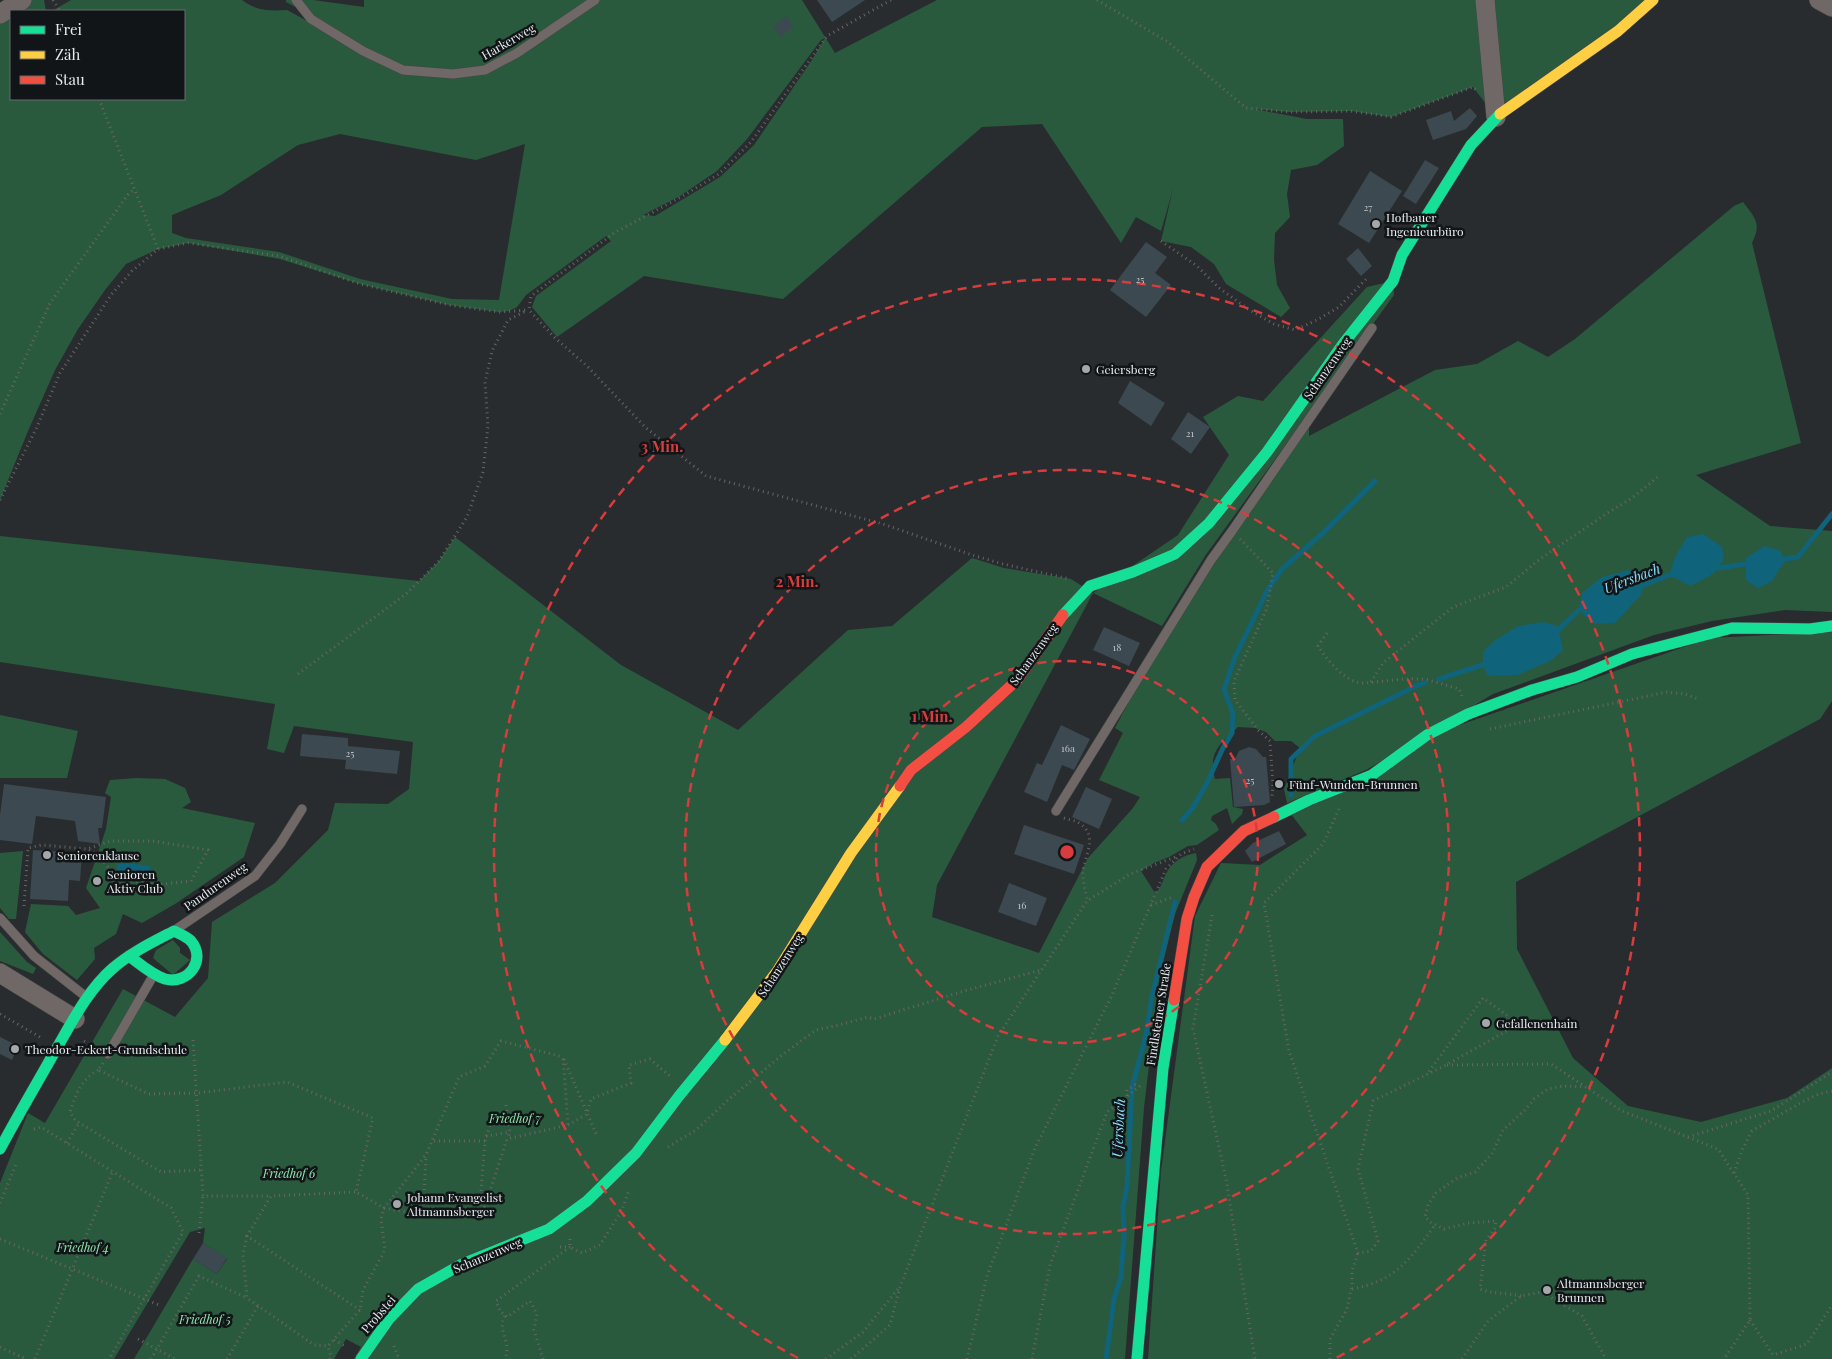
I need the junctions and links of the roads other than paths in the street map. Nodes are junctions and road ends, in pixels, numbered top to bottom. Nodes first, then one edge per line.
1 (22, 0) edge
2 (296, 0) edge
3 (595, 0) edge
4 (1485, 0) edge
5 (1653, 0) edge
6 (1819, 0) edge
7 (1832, 7) edge
8 (0, 14) edge
9 (1496, 116) junction
10 (1393, 281) junction
11 (1394, 295) dead end
12 (1377, 320) dead end
13 (1832, 626) edge
14 (302, 809) dead end
15 (1056, 811) road end
16 (0, 918) edge
17 (174, 931) junction
18 (129, 956) junction
19 (0, 973) edge
20 (155, 974) junction
21 (88, 998) junction
22 (75, 1018) junction
23 (108, 1054) road end
24 (0, 1149) edge
25 (418, 1289) joint
26 (361, 1359) edge
27 (1137, 1359) edge

1 - 8 street
2 - 3 lane, Harkerweg
4 - 9 street
5 - 9 street, Schanzenweg
6 - 7 street
9 - 10 street, Schanzenweg
10 - 11 lane
10 - 25 street, Schanzenweg
12 - 15 lane
13 - 27 street, Findlsteiner Straße
14 - 17 lane, Pandurenweg
16 - 21 lane
17 - 18 street, Pandurenweg
17 - 20 street
18 - 20 street
18 - 21 street, Pandurenweg
19 - 22 street
20 - 23 lane
21 - 22 street, Pandurenweg
22 - 24 street, Pandurenweg
25 - 26 street, Probstei

